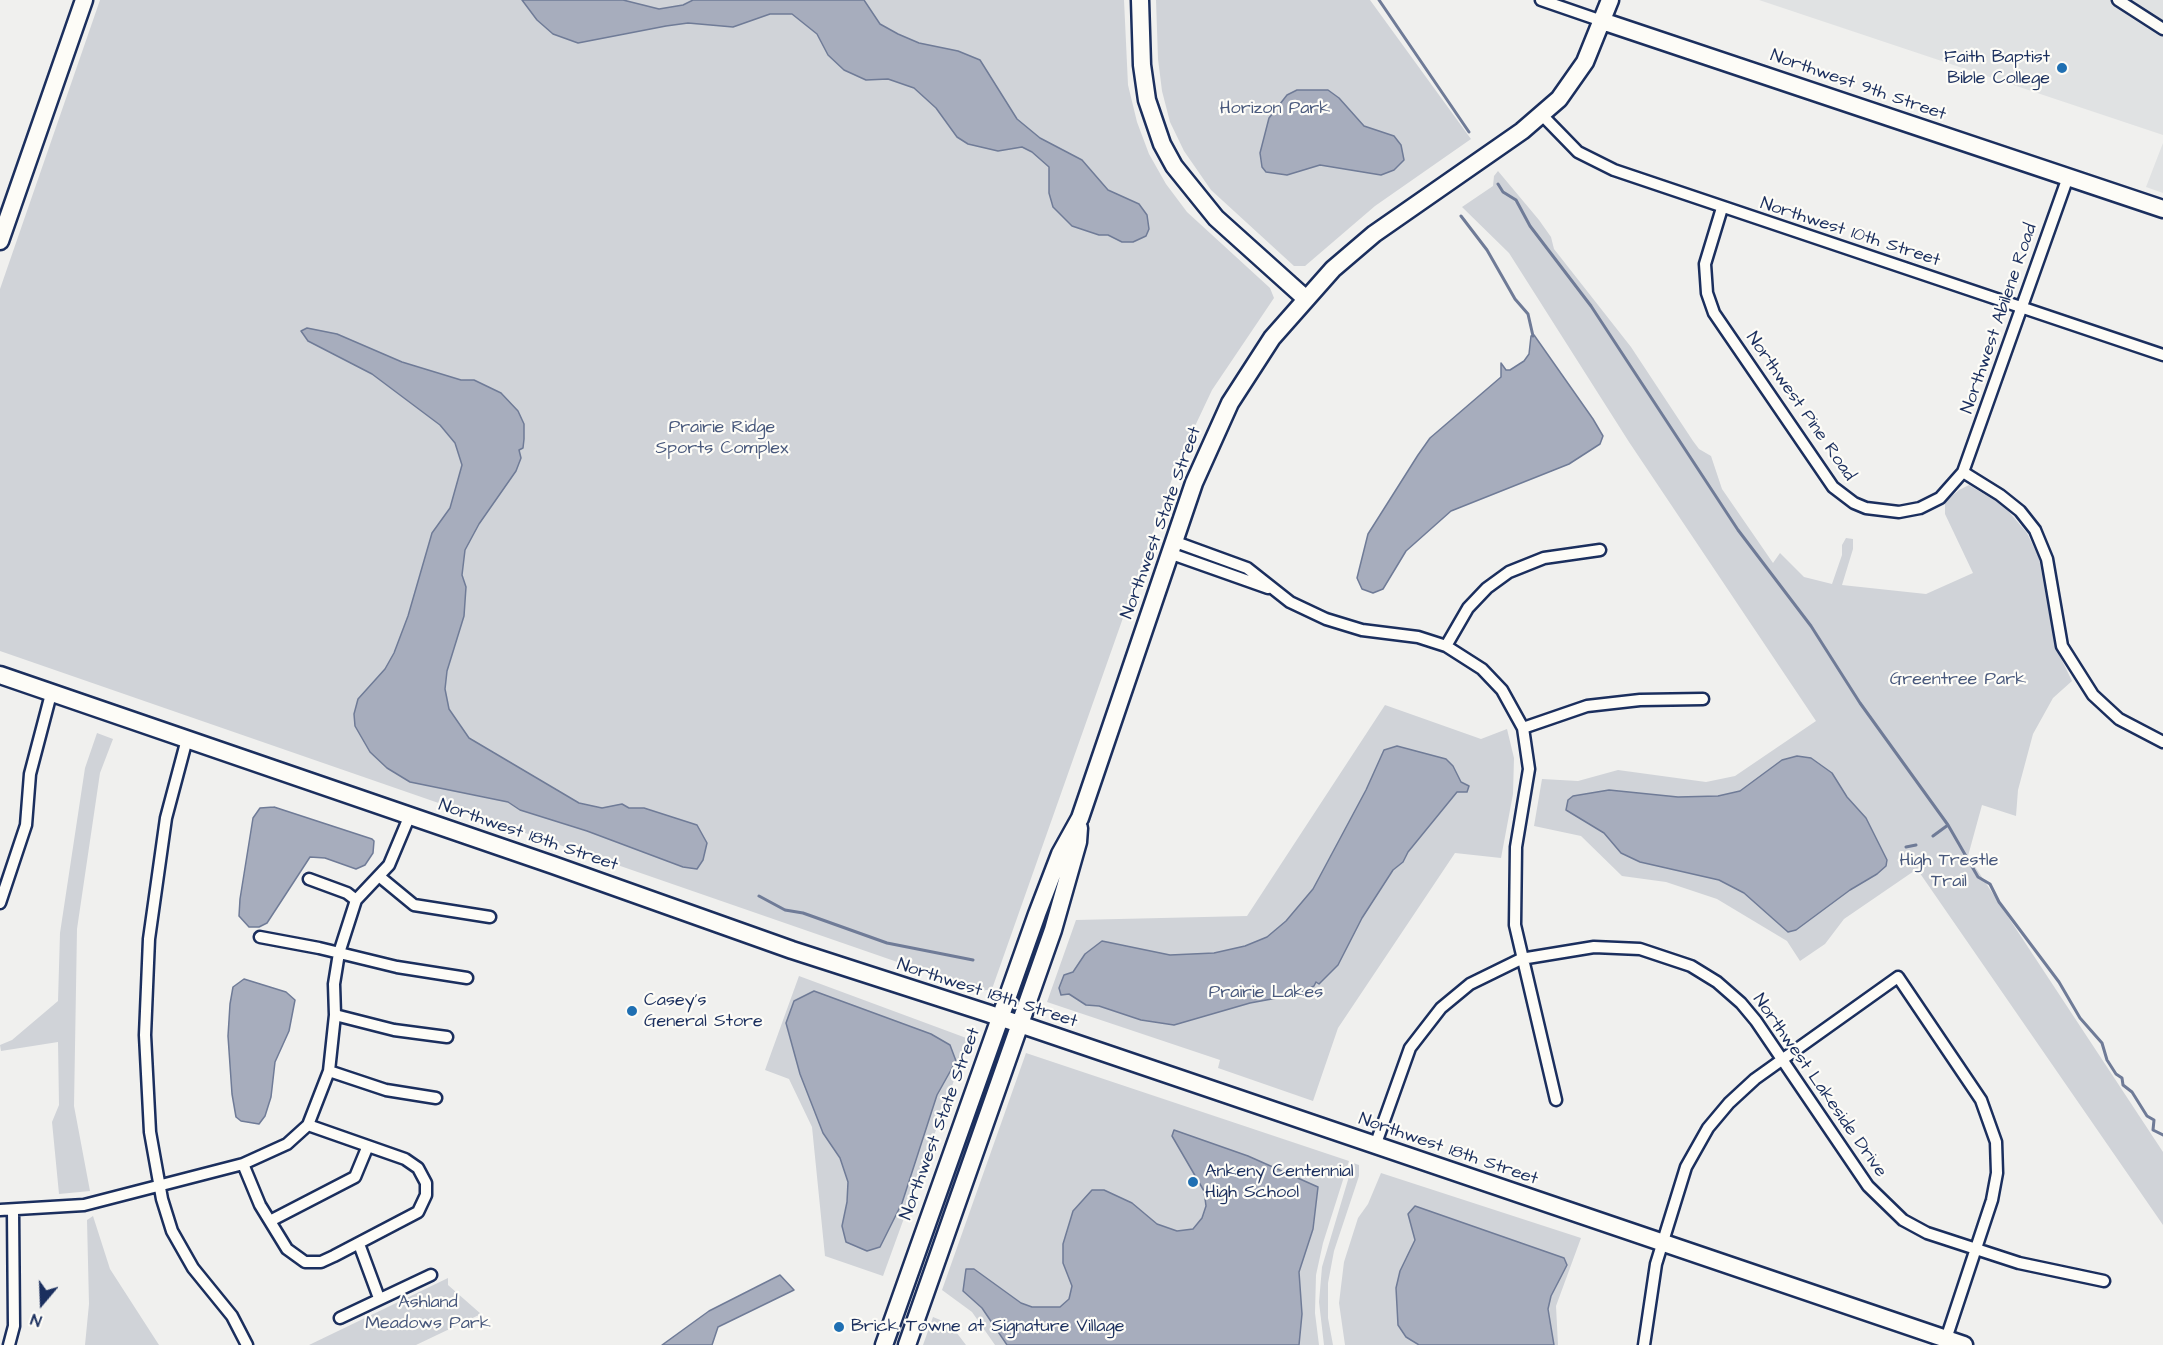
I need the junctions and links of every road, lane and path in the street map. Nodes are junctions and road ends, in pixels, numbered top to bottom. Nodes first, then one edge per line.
1 (84, 0) edge
2 (1140, 0) edge
3 (1541, 0) edge
4 (1610, 0) edge
5 (2118, 0) edge
6 (1602, 21) junction
7 (2163, 29) edge
8 (1542, 115) junction
9 (2067, 177) junction
10 (1722, 208) junction
11 (2163, 209) edge
12 (0, 241) edge
13 (1305, 298) junction
14 (2022, 307) junction
15 (2163, 355) edge
16 (1963, 472) junction
17 (1171, 547) junction
18 (1600, 550) dead end
19 (1446, 646) junction
20 (0, 675) edge
21 (51, 694) junction
22 (1703, 699) dead end
23 (1523, 728) junction
24 (187, 739) junction
25 (2163, 742) edge
26 (410, 816) junction
27 (1080, 818) junction
28 (380, 877) junction
29 (309, 879) dead end
30 (356, 900) junction
31 (0, 903) edge
32 (490, 917) dead end
33 (260, 937) dead end
34 (339, 953) junction
35 (1521, 959) junction
36 (467, 978) dead end
37 (335, 1015) junction
38 (1000, 1019) junction
39 (1019, 1025) junction
40 (447, 1037) dead end
41 (1782, 1059) junction
42 (329, 1071) junction
43 (436, 1098) dead end
44 (1556, 1100) dead end
45 (308, 1125) junction
46 (1375, 1146) junction
47 (367, 1148) junction
48 (243, 1164) junction
49 (160, 1187) junction
50 (0, 1210) edge
51 (13, 1211) junction
52 (270, 1221) junction
53 (1663, 1243) junction
54 (359, 1244) junction
55 (1977, 1249) junction
56 (431, 1275) dead end
57 (2104, 1281) dead end
58 (379, 1298) junction
59 (340, 1318) dead end
60 (1946, 1339) junction
61 (9, 1345) edge
62 (247, 1345) edge
63 (884, 1345) edge
64 (908, 1345) edge
65 (1644, 1345) edge
66 (1964, 1345) edge

1 - 12 main road
2 - 13 main road
3 - 6 street, Northwest 9th Street
4 - 6 main road, Northwest State Street
5 - 7 street
6 - 8 main road, Northwest State Street
6 - 9 main road, Northwest 9th Street
8 - 10 street, Northwest 10th Street
8 - 13 main road, Northwest State Street
9 - 11 main road, Northwest 9th Street
9 - 14 street, Northwest Abilene Road
10 - 14 street, Northwest 10th Street
10 - 16 street, Northwest Pine Road
13 - 17 main road, Northwest State Street
14 - 15 street, Northwest 10th Street
14 - 16 street, Northwest Abilene Road
16 - 25 street
17 - 19 street
17 - 27 main road, Northwest State Street
18 - 19 street
19 - 23 street
20 - 21 main road, Northwest 18th Street
21 - 24 main road, Northwest 18th Street
21 - 31 street
22 - 23 street
23 - 35 street
24 - 26 main road, Northwest 18th Street
24 - 49 street
26 - 28 street
26 - 38 main road, Northwest 18th Street
27 - 38 main road, Northwest State Street
27 - 39 main road, Northwest State Street
28 - 30 street
28 - 32 street
29 - 30 street
30 - 34 street
33 - 34 street
34 - 36 street
34 - 37 street
35 - 41 street, Northwest Lakeside Drive
35 - 44 street
35 - 46 street, Northwest Lakeside Drive
37 - 40 street
37 - 42 street
38 - 39 main road, Northwest 18th Street
38 - 63 main road, Northwest State Street
39 - 46 main road, Northwest 18th Street
39 - 64 main road, Northwest State Street
41 - 53 street
41 - 55 street, Northwest Lakeside Drive
41 - 55 street
42 - 43 street
42 - 45 street
45 - 47 street
45 - 48 street
46 - 53 main road, Northwest 18th Street
47 - 52 street
47 - 54 street
48 - 49 street
48 - 52 street
49 - 51 street
49 - 62 street
50 - 51 street
51 - 61 street
52 - 54 street
53 - 60 main road, Northwest 18th Street
53 - 65 street
54 - 58 street
55 - 57 street, Northwest Lakeside Drive
55 - 60 street
56 - 58 street
58 - 59 street
60 - 66 main road, Northwest 18th Street

